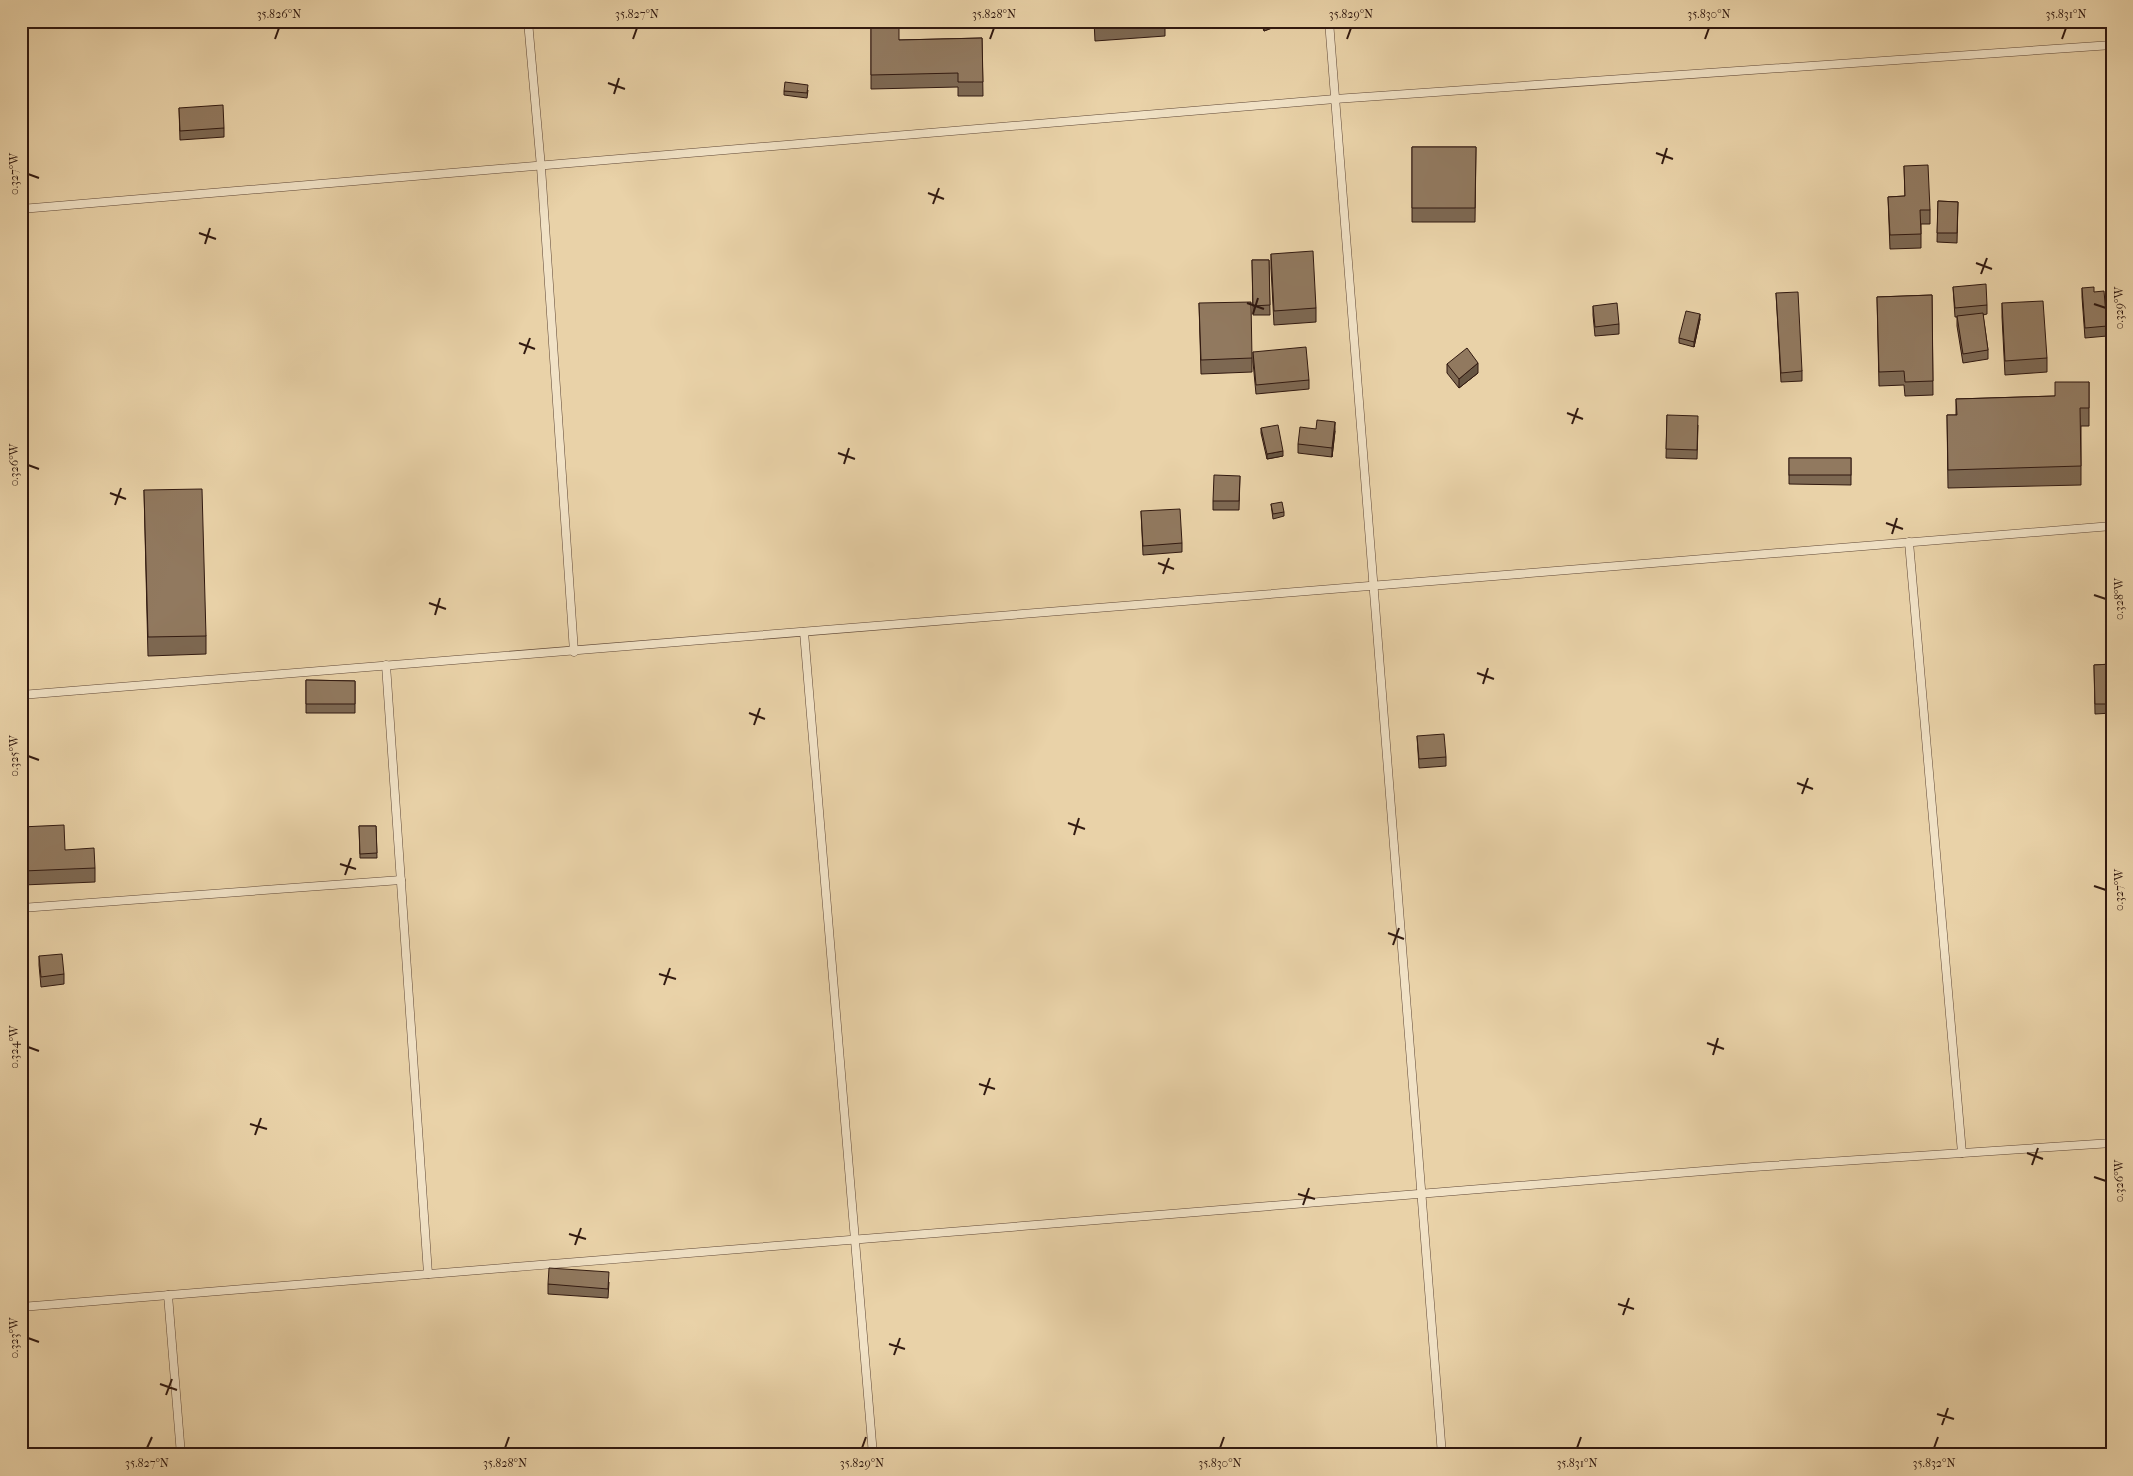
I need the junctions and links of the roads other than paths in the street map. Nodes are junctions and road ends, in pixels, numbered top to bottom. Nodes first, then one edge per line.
1 (528, 21) edge
2 (1329, 21) edge
3 (2112, 45) edge
4 (1335, 99) junction
5 (540, 167) junction
6 (21, 210) edge
7 (2112, 526) edge
8 (1909, 542) junction
9 (1374, 585) junction
10 (804, 632) junction
11 (574, 652) junction
12 (386, 666) junction
13 (21, 695) edge
14 (401, 880) junction
15 (21, 908) edge
16 (2112, 1143) edge
17 (1962, 1153) junction
18 (1420, 1194) junction
19 (856, 1239) junction
20 (428, 1274) junction
21 (168, 1295) junction
22 (21, 1306) edge
23 (180, 1455) edge
24 (873, 1455) edge
25 (1442, 1455) edge

1 - 5 lane
2 - 4 lane
3 - 4 lane
4 - 5 lane
4 - 9 lane
5 - 6 lane
5 - 11 lane
7 - 8 lane
8 - 9 lane
8 - 17 lane
9 - 10 lane
9 - 18 lane
10 - 11 lane
10 - 19 lane
11 - 12 lane
12 - 13 lane
12 - 14 lane
14 - 15 lane
14 - 20 lane
16 - 17 lane
17 - 18 lane
18 - 19 lane
18 - 25 lane
19 - 20 lane
19 - 24 lane
20 - 21 lane
21 - 22 lane
21 - 23 lane

